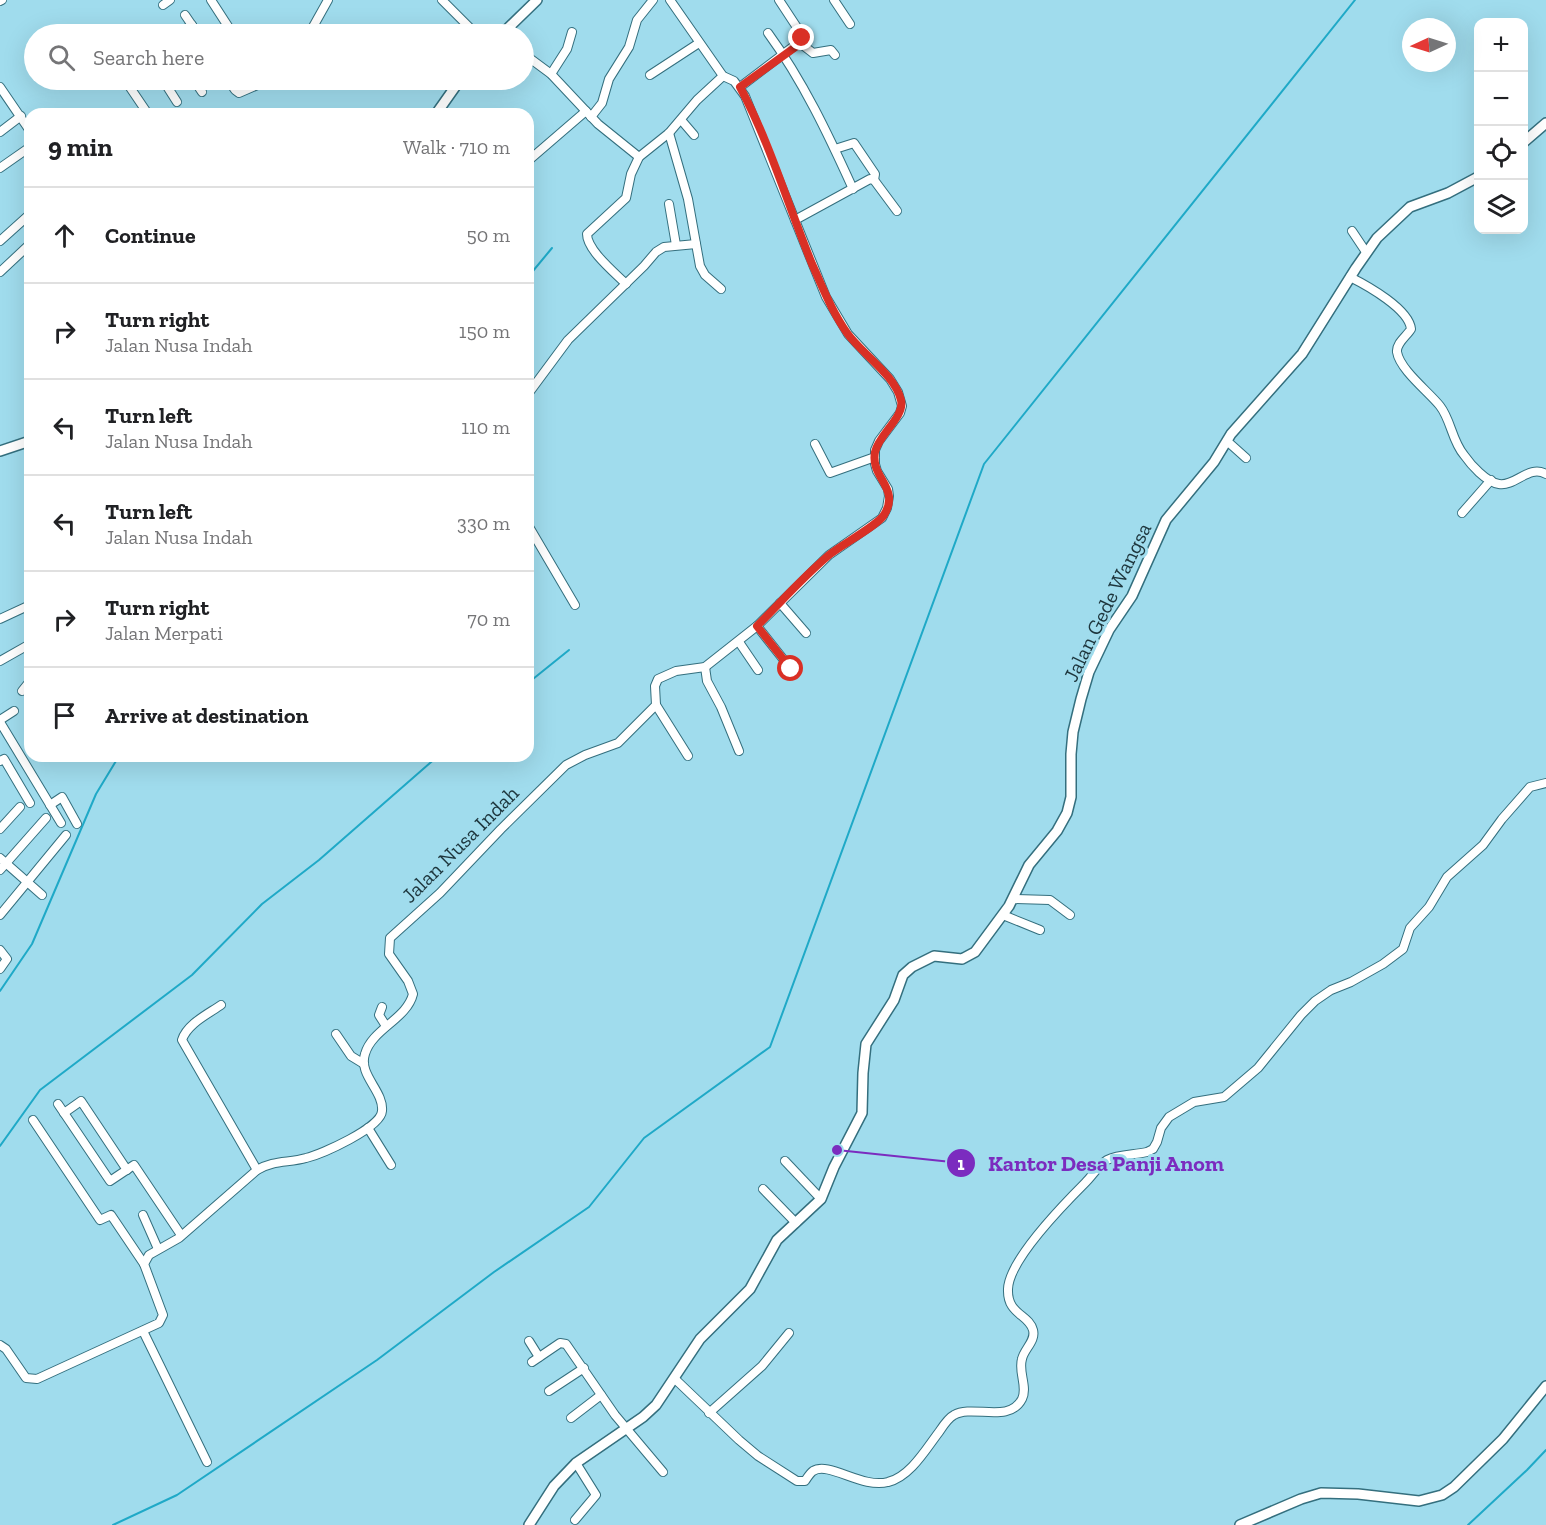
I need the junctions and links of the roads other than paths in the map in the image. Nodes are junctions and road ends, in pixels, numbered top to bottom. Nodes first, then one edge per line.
1 (211, 0) edge
2 (328, 0) edge
3 (442, 0) edge
4 (537, 0) edge
5 (653, 0) edge
6 (670, 0) edge
7 (779, 0) edge
8 (834, 0) edge
9 (185, 15) dead end
10 (191, 24) edge
11 (227, 24) edge
12 (315, 24) edge
13 (466, 24) edge
14 (512, 24) edge
15 (850, 24) dead end
16 (572, 32) dead end
17 (768, 33) dead end
18 (801, 43) junction
19 (699, 44) junction
20 (784, 55) junction
21 (835, 55) dead end
22 (534, 62) edge
23 (550, 74) junction
24 (650, 75) dead end
25 (723, 76) junction
26 (0, 87) edge
27 (740, 87) junction
28 (132, 90) edge
29 (169, 90) edge
30 (453, 90) edge
31 (177, 102) dead end
32 (144, 108) edge
33 (440, 108) edge
34 (589, 114) junction
35 (21, 116) junction
36 (24, 121) edge
37 (682, 121) junction
38 (1546, 123) edge
39 (0, 132) edge
40 (669, 133) junction
41 (694, 135) dead end
42 (1528, 139) edge
43 (835, 149) junction
44 (24, 151) edge
45 (534, 155) edge
46 (639, 157) junction
47 (0, 168) edge
48 (874, 180) junction
49 (1474, 180) edge
50 (853, 189) junction
51 (669, 204) dead end
52 (897, 211) dead end
53 (24, 219) edge
54 (795, 219) junction
55 (1352, 231) dead end
56 (0, 241) edge
57 (696, 244) junction
58 (676, 245) junction
59 (24, 250) edge
60 (1366, 252) junction
61 (0, 272) edge
62 (1350, 277) junction
63 (626, 284) junction
64 (721, 289) dead end
65 (534, 386) edge
66 (1227, 441) junction
67 (24, 443) edge
68 (815, 444) dead end
69 (0, 452) edge
70 (875, 457) junction
71 (1246, 458) dead end
72 (1546, 474) edge
73 (1491, 480) junction
74 (1462, 513) dead end
75 (534, 535) edge
76 (780, 603) junction
77 (575, 605) dead end
78 (24, 608) edge
79 (0, 619) edge
80 (757, 626) junction
81 (806, 633) dead end
82 (739, 642) junction
83 (24, 647) edge
84 (0, 661) edge
85 (705, 667) junction
86 (791, 669) dead end
87 (758, 670) dead end
88 (24, 688) edge
89 (22, 691) dead end
90 (656, 705) junction
91 (14, 711) dead end
92 (0, 721) edge
93 (739, 751) dead end
94 (688, 756) dead end
95 (1, 758) edge
96 (24, 761) edge
97 (24, 762) edge
98 (1546, 783) edge
99 (30, 803) dead end
100 (50, 805) junction
101 (20, 807) dead end
102 (46, 818) dead end
103 (61, 824) dead end
104 (77, 824) dead end
105 (0, 829) edge
106 (66, 836) dead end
107 (2, 864) edge
108 (28, 882) junction
109 (42, 895) dead end
110 (1013, 899) junction
111 (0, 915) edge
112 (1003, 915) junction
113 (1070, 915) dead end
114 (1040, 930) dead end
115 (0, 950) edge
116 (0, 969) edge
117 (220, 1005) dead end
118 (382, 1007) dead end
119 (386, 1026) junction
120 (336, 1034) dead end
121 (364, 1065) junction
122 (57, 1104) dead end
123 (64, 1113) junction
124 (33, 1120) dead end
125 (368, 1128) junction
126 (785, 1161) dead end
127 (391, 1165) dead end
128 (127, 1170) junction
129 (257, 1170) junction
130 (763, 1189) dead end
131 (821, 1199) junction
132 (143, 1215) dead end
133 (796, 1223) junction
134 (181, 1235) junction
135 (158, 1249) junction
136 (144, 1264) junction
137 (143, 1331) junction
138 (789, 1333) dead end
139 (529, 1341) dead end
140 (0, 1345) edge
141 (584, 1368) junction
142 (675, 1379) junction
143 (1546, 1386) edge
144 (549, 1391) dead end
145 (602, 1395) junction
146 (709, 1413) junction
147 (571, 1418) dead end
148 (626, 1429) junction
149 (207, 1462) dead end
150 (576, 1464) junction
151 (663, 1472) dead end
152 (575, 1521) dead end
153 (529, 1525) edge
154 (1240, 1525) edge

1 - 11 street
2 - 12 street
3 - 13 street
4 - 14 street
5 - 34 street
6 - 19 street
7 - 18 street
8 - 15 street
9 - 10 street
16 - 23 street
17 - 20 street
18 - 20 street
18 - 21 street
19 - 24 street
19 - 25 street
20 - 27 street
20 - 43 street
22 - 23 street
23 - 34 street
25 - 27 street
25 - 37 street
26 - 35 street
27 - 54 street
28 - 32 street
29 - 31 street
30 - 33 street
34 - 45 street
34 - 46 street
35 - 36 street
35 - 39 street
37 - 40 street
37 - 41 street
38 - 42 street
40 - 46 street
40 - 57 street
43 - 48 street
43 - 50 street
44 - 47 street
46 - 63 street
48 - 50 street
48 - 52 street
49 - 60 street, Jalan Gede Wangsa
50 - 54 street
51 - 58 street
53 - 56 street
54 - 70 street
55 - 60 street
57 - 58 street
57 - 64 street
58 - 63 street
59 - 61 street
60 - 62 street, Jalan Gede Wangsa
62 - 66 street, Jalan Gede Wangsa
62 - 73 street
63 - 65 street
66 - 71 street
66 - 110 street, Jalan Gede Wangsa
67 - 69 street
68 - 70 street
70 - 76 street
72 - 73 street
73 - 74 street
75 - 77 street
76 - 80 street
76 - 81 street
78 - 79 street
80 - 82 street
80 - 86 street
82 - 85 street
82 - 87 street
83 - 84 street
85 - 90 street
85 - 93 street
88 - 89 street
90 - 94 street
90 - 119 street, Jalan Nusa Indah
91 - 92 street
92 - 96 street
95 - 99 street
97 - 100 street
98 - 146 street
100 - 103 street
100 - 104 street
101 - 105 street
102 - 107 street
106 - 108 street
107 - 108 street
108 - 109 street
108 - 111 street
110 - 112 street, Jalan Gede Wangsa
110 - 113 street
112 - 114 street
112 - 131 street, Jalan Gede Wangsa
115 - 116 street
117 - 129 street
118 - 119 street
119 - 121 street, Jalan Nusa Indah
120 - 121 street
121 - 125 street
122 - 123 street
123 - 128 street
123 - 128 street
124 - 136 street
125 - 127 street
125 - 129 street
126 - 131 street
128 - 134 street
129 - 134 street
130 - 133 street
131 - 133 street, Jalan Gede Wangsa
132 - 135 street
133 - 142 street, Jalan Gede Wangsa
134 - 135 street
135 - 136 street
136 - 137 street
137 - 140 street
137 - 149 street
138 - 146 street
139 - 141 street
141 - 144 street
141 - 145 street
142 - 146 street
142 - 148 street, Jalan Gede Wangsa
143 - 154 street
145 - 147 street
145 - 148 street
148 - 150 street, Jalan Gede Wangsa
148 - 151 street
150 - 152 street
150 - 153 street, Jalan Gede Wangsa

